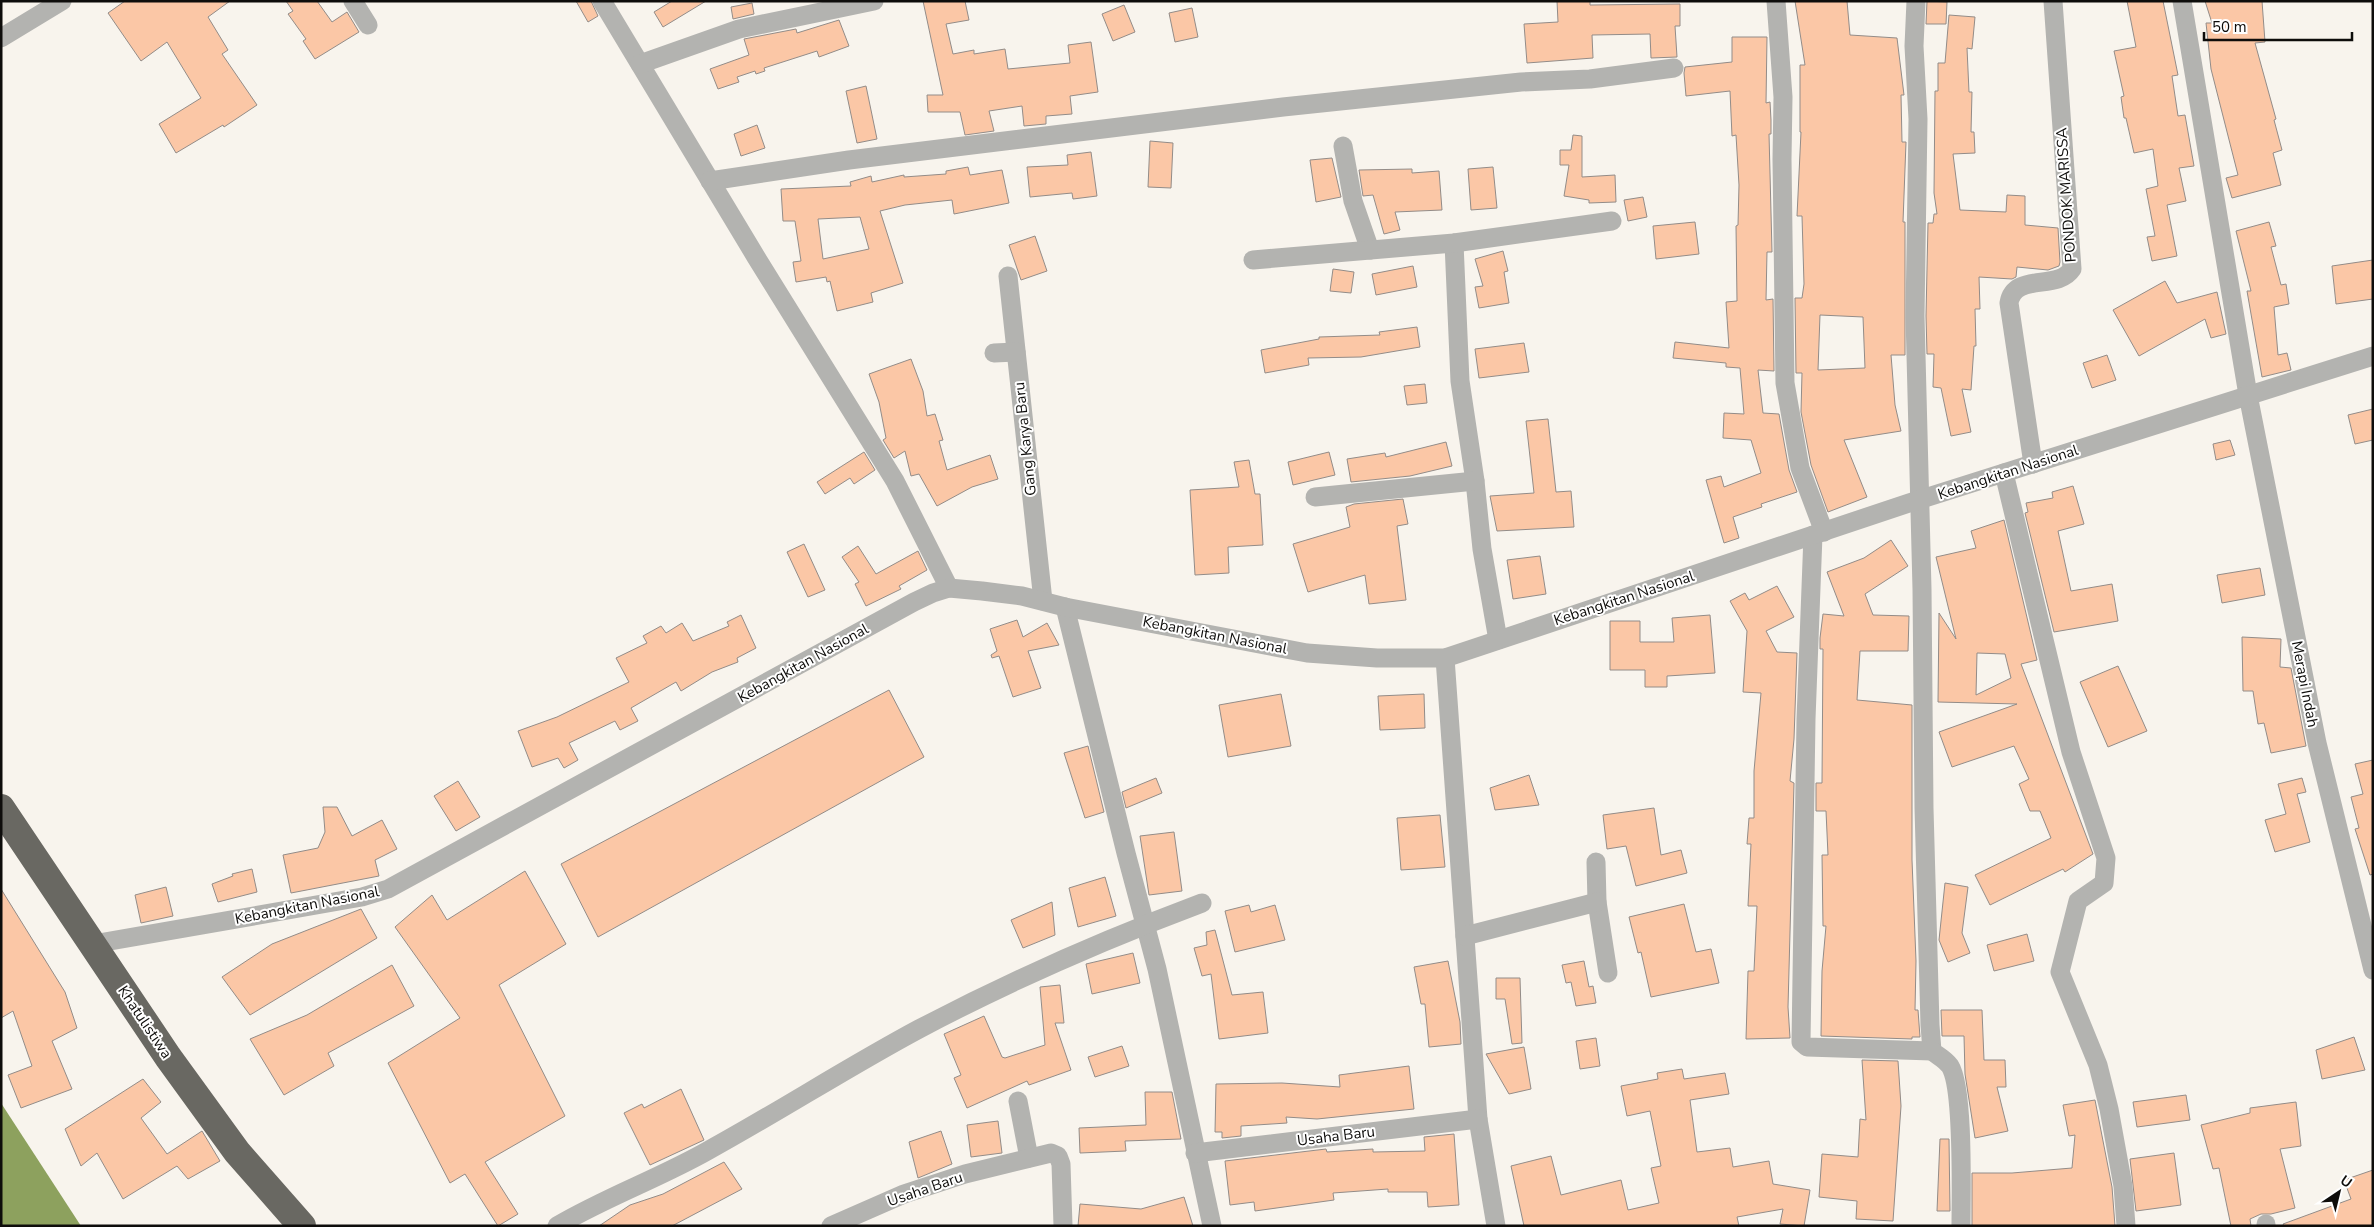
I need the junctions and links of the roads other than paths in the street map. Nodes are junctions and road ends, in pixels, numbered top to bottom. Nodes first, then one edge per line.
1 (62, 1) edge
2 (354, 1) edge
3 (602, 1) edge
4 (874, 1) edge
5 (1776, 1) edge
6 (1916, 1) edge
7 (2053, 1) edge
8 (2182, 1) edge
9 (368, 24) dead end
10 (1, 38) edge
11 (640, 64) junction
12 (1674, 68) dead end
13 (1343, 146) dead end
14 (710, 181) junction
15 (1612, 221) dead end
16 (1454, 243) junction
17 (1370, 250) junction
18 (1253, 260) dead end
19 (1008, 276) dead end
20 (1016, 352) junction
21 (994, 353) dead end
22 (2373, 356) edge
23 (2248, 395) junction
24 (2033, 464) junction
25 (2004, 473) junction
26 (1476, 481) junction
27 (1315, 496) dead end
28 (1919, 500) junction
29 (1819, 533) junction
30 (949, 588) junction
31 (1043, 601) junction
32 (1065, 606) junction
33 (1498, 640) junction
34 (1444, 658) junction
35 (1, 808) edge
36 (1596, 862) dead end
37 (1597, 902) junction
38 (1202, 903) dead end
39 (1145, 924) junction
40 (1465, 936) junction
41 (93, 944) junction
42 (2373, 970) edge
43 (1608, 973) dead end
44 (1932, 1051) junction
45 (1018, 1101) dead end
46 (1478, 1119) junction
47 (1195, 1152) junction
48 (1029, 1158) junction
49 (302, 1226) edge
50 (557, 1226) edge
51 (831, 1226) edge
52 (1063, 1226) edge
53 (1212, 1226) edge
54 (1496, 1226) edge
55 (1962, 1226) edge
56 (2126, 1226) edge

1 - 10 street
2 - 9 street
3 - 11 street
4 - 11 street
5 - 29 street
6 - 28 street
7 - 24 street, PONDOK MARISSA
8 - 23 street, Merapi Indah
11 - 14 street
12 - 14 street
13 - 17 street
14 - 30 street
15 - 16 street
16 - 17 street
16 - 26 street
17 - 18 street
19 - 20 street, Gang Karya Baru
20 - 21 street
20 - 31 street, Gang Karya Baru
22 - 23 street, Kebangkitan Nasional
23 - 24 street, Kebangkitan Nasional
23 - 42 street, Merapi Indah
24 - 25 street, Kebangkitan Nasional
25 - 28 street, Kebangkitan Nasional
25 - 56 street
26 - 27 street
26 - 33 street
28 - 29 street, Kebangkitan Nasional
28 - 44 street
29 - 33 street, Kebangkitan Nasional
29 - 44 street
30 - 31 street, Kebangkitan Nasional
30 - 41 street, Kebangkitan Nasional
31 - 32 street, Kebangkitan Nasional
32 - 34 street, Kebangkitan Nasional
32 - 39 street
33 - 34 street, Kebangkitan Nasional
34 - 40 street
35 - 41 highway, Khatulistiwa
36 - 37 street
37 - 40 street
37 - 43 street
38 - 39 street
39 - 47 street
39 - 50 street
40 - 46 street
41 - 49 highway, Khatulistiwa
44 - 55 street
45 - 48 street
46 - 47 street, Usaha Baru
46 - 54 street
47 - 53 street
48 - 51 street, Usaha Baru
48 - 52 street, Usaha Baru

